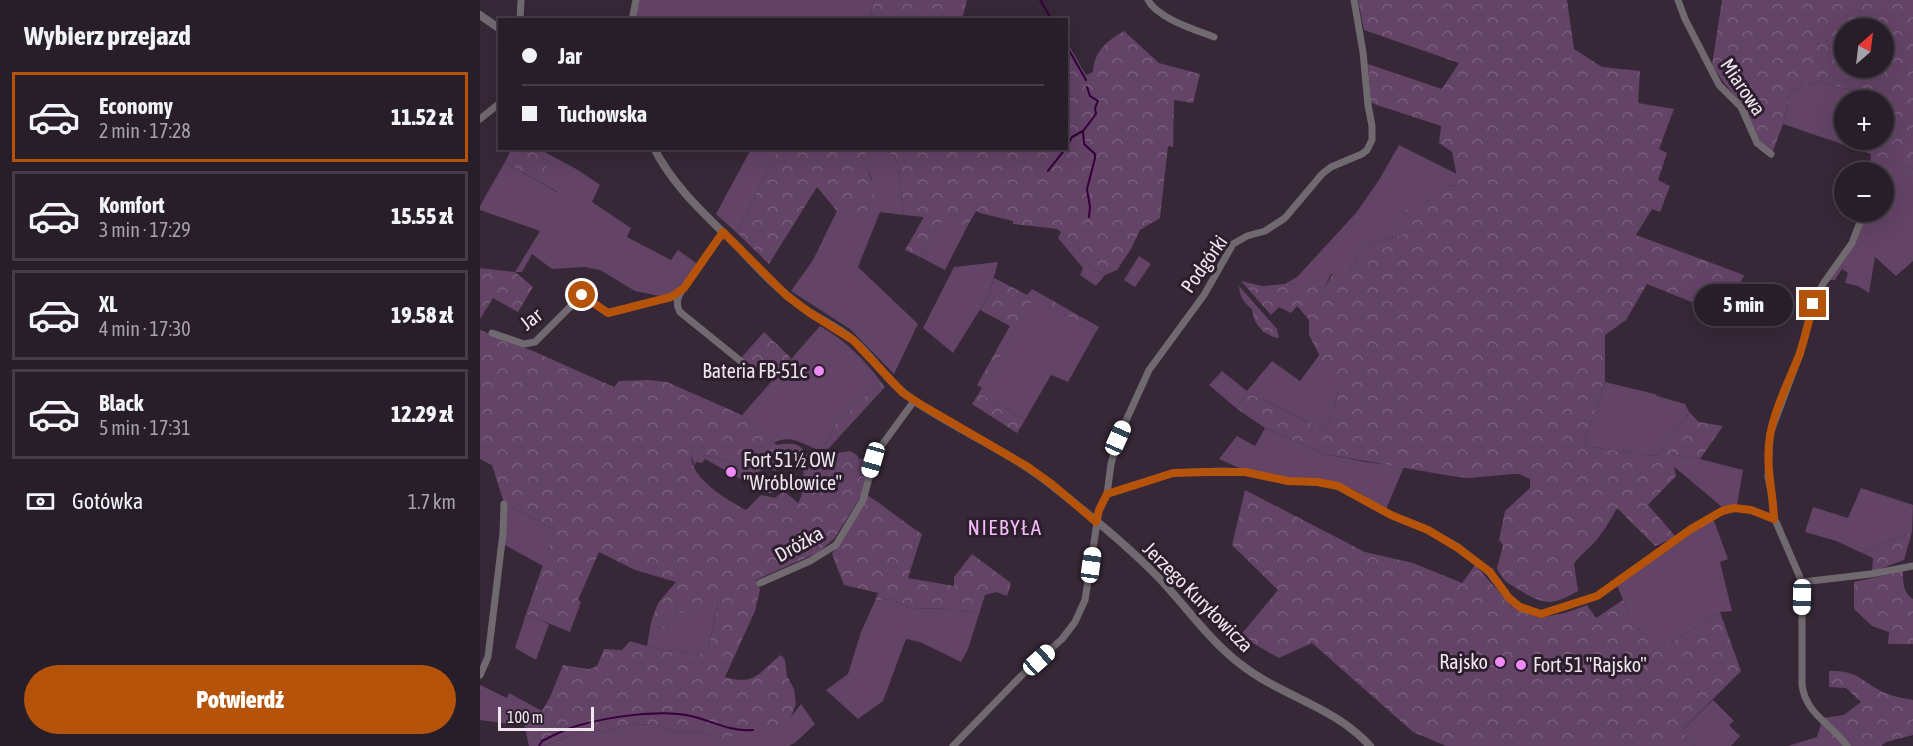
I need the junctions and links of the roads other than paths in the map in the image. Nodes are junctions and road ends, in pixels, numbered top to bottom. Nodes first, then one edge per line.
1 (521, 0) edge
2 (636, 0) edge
3 (1148, 0) edge
4 (1354, 0) edge
5 (1678, 0) edge
6 (480, 15) edge
7 (520, 18) edge
8 (632, 18) edge
9 (498, 28) edge
10 (1214, 37) dead end
11 (498, 105) edge
12 (480, 119) edge
13 (655, 150) edge
14 (1771, 154) dead end
15 (1860, 222) edge
16 (723, 232) junction
17 (684, 288) junction
18 (492, 333) dead end
19 (743, 363) dead end
20 (914, 401) junction
21 (1107, 494) junction
22 (504, 504) dead end
23 (1774, 519) junction
24 (1096, 522) junction
25 (1913, 556) edge
26 (1912, 566) edge
27 (1802, 582) junction
28 (760, 583) dead end
29 (480, 675) edge
30 (953, 746) edge
31 (1370, 746) edge
32 (1847, 746) edge

1 - 7 street
2 - 8 street
3 - 10 street
4 - 21 street, Podgórki
5 - 14 street, Miarowa
6 - 9 street
11 - 12 street
13 - 16 street, Jerzego Kuryłowicza
15 - 23 street
16 - 17 street
16 - 20 street, Jerzego Kuryłowicza
17 - 18 street, Jar
17 - 19 street
20 - 24 street, Jerzego Kuryłowicza
20 - 28 street, Dróżka
21 - 23 street
21 - 24 street, Podgórki
22 - 29 street
23 - 27 street
24 - 30 street, Podgórki
24 - 31 street, Jerzego Kuryłowicza
25 - 26 street
26 - 27 street
27 - 32 street

